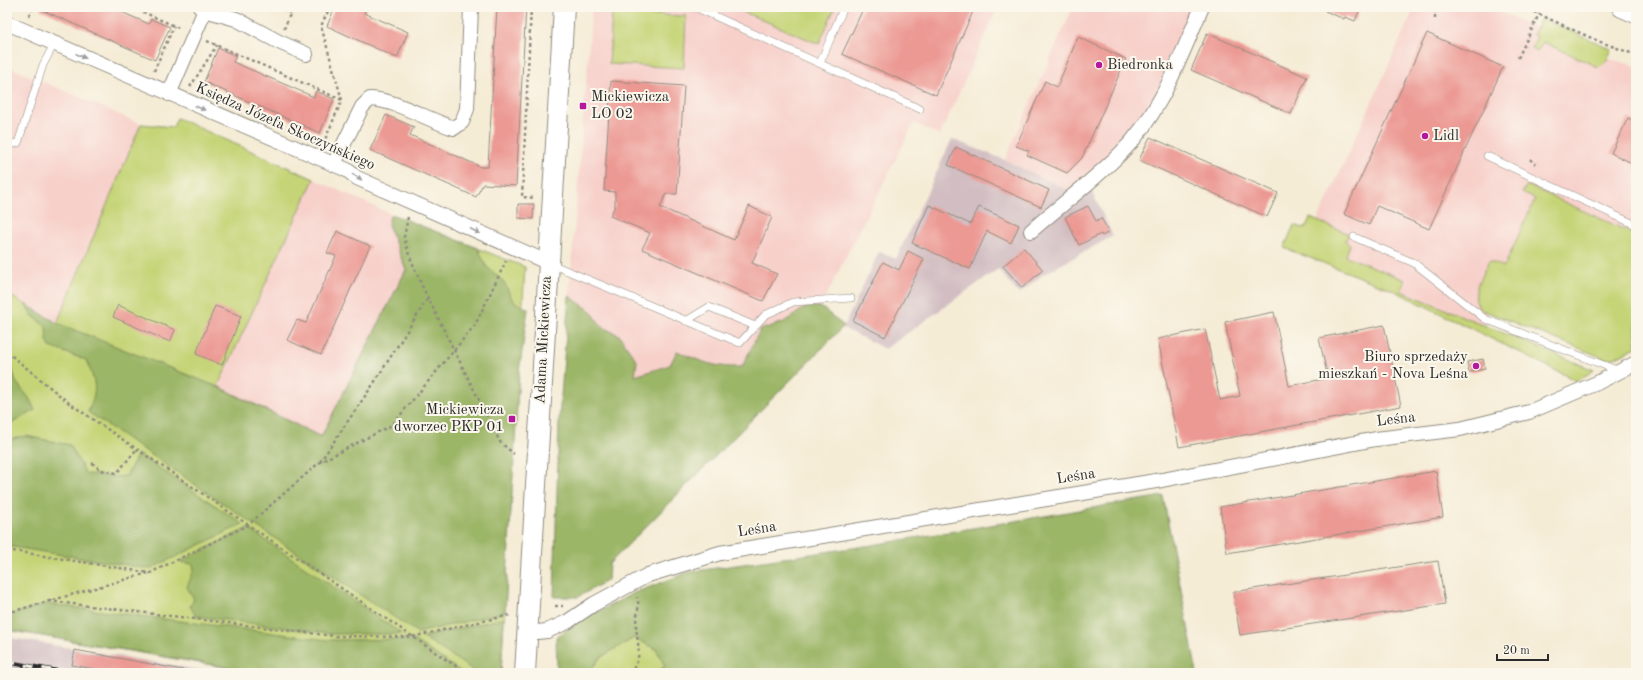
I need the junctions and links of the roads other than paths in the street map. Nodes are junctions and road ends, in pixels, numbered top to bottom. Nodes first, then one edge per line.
1 (471, 7) edge
2 (564, 7) edge
3 (695, 7) edge
4 (844, 7) edge
5 (1202, 7) edge
6 (1622, 7) edge
7 (203, 8) edge
8 (1636, 13) edge
9 (7, 23) edge
10 (54, 44) junction
11 (306, 54) dead end
12 (820, 64) junction
13 (169, 94) junction
14 (920, 108) dead end
15 (7, 145) edge
16 (1487, 156) dead end
17 (334, 164) junction
18 (1636, 225) edge
19 (1031, 231) dead end
20 (1354, 237) dead end
21 (549, 264) junction
22 (851, 298) dead end
23 (686, 320) junction
24 (755, 326) junction
25 (1636, 363) edge
26 (1620, 371) junction
27 (527, 633) junction
28 (525, 673) edge

1 - 17 street
2 - 21 street, Adama Mickiewicza
3 - 12 lane
4 - 12 lane
5 - 19 street
6 - 8 street
7 - 11 street
7 - 13 street
9 - 10 street, Księdza Józefa Skoczyńskiego
10 -> 13 street, Księdza Józefa Skoczyńskiego
10 - 15 lane
12 - 14 lane
13 -> 17 street, Księdza Józefa Skoczyńskiego
16 - 18 lane
17 -> 21 street, Księdza Józefa Skoczyńskiego
20 - 26 lane
21 - 23 lane
21 - 27 street, Adama Mickiewicza
22 - 24 lane
23 - 24 lane
23 - 24 lane
25 - 26 street, Leśna
26 - 27 street, Leśna
27 - 28 street, Adama Mickiewicza

